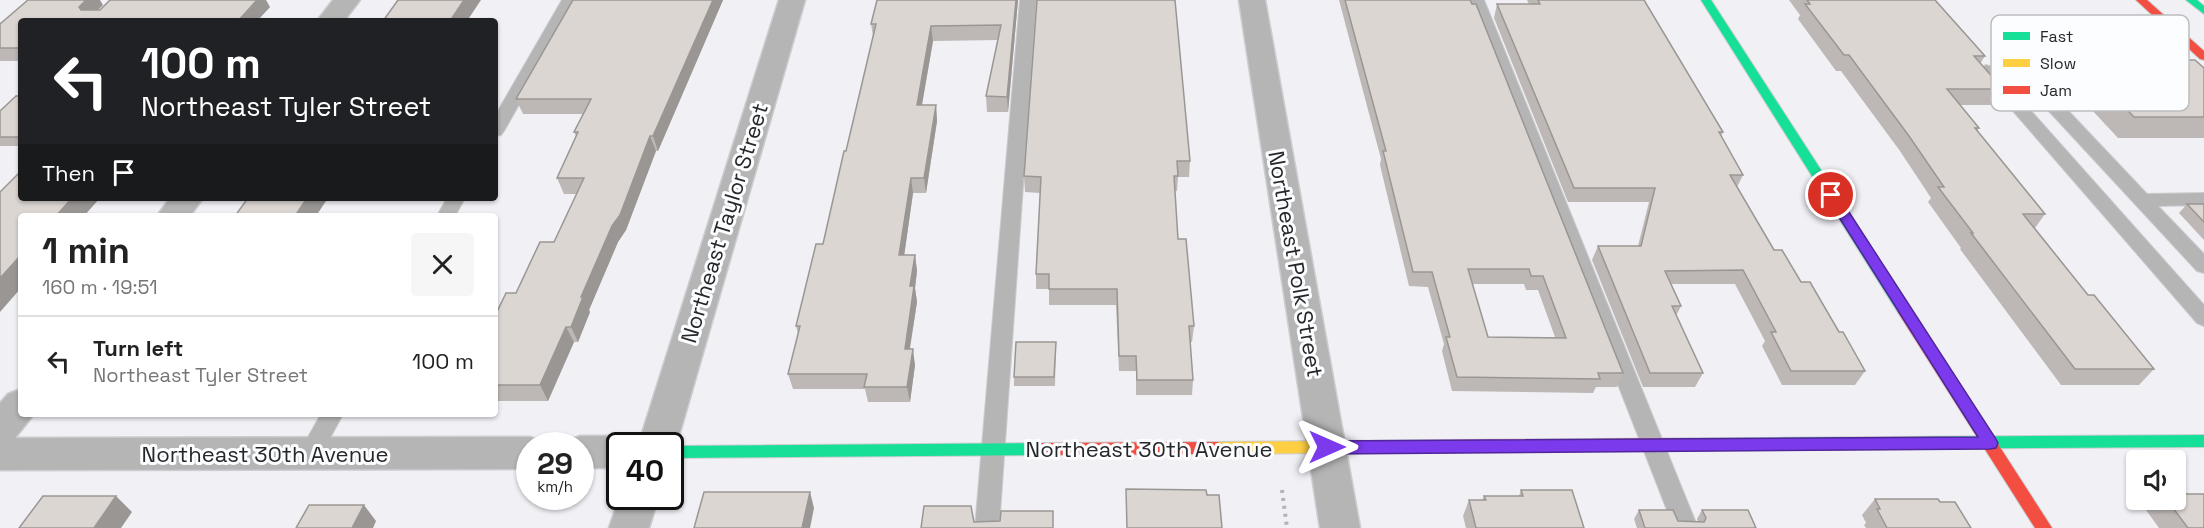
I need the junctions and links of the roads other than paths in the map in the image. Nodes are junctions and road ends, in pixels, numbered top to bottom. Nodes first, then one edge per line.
1 (347, 0) edge
2 (570, 0) edge
3 (792, 0) edge
4 (1028, 0) edge
5 (1252, 0) edge
6 (1476, 0) edge
7 (1706, 0) edge
8 (2141, 0) edge
9 (2191, 0) edge
10 (2204, 11) edge
11 (2158, 15) edge
12 (332, 18) edge
13 (2189, 43) edge
14 (1970, 53) edge
15 (2204, 57) edge
16 (1991, 77) edge
17 (2021, 111) edge
18 (2059, 111) edge
19 (498, 126) edge
20 (2204, 199) edge
21 (2142, 200) junction
22 (185, 201) edge
23 (175, 213) edge
24 (2204, 266) edge
25 (2204, 318) edge
26 (18, 408) edge
27 (330, 417) edge
28 (0, 430) edge
29 (661, 432) edge
30 (2204, 441) edge
31 (1990, 443) junction
32 (1652, 445) junction
33 (1327, 447) junction
34 (993, 450) junction
35 (684, 452) edge
36 (516, 453) edge
37 (0, 454) edge
38 (309, 454) junction
39 (635, 510) edge
40 (629, 528) edge
41 (987, 528) edge
42 (1340, 528) edge
43 (1686, 528) edge
44 (2043, 528) edge

1 - 12 street
2 - 19 lane
3 - 29 street, Northeast Taylor Street
4 - 34 lane
5 - 33 street, Northeast Polk Street
6 - 32 lane
7 - 31 street
8 - 11 street
9 - 10 street
13 - 15 street
14 - 16 lane
17 - 25 lane
18 - 21 lane
20 - 21 lane
21 - 24 lane
22 - 23 street
26 - 28 street
27 - 38 lane
30 - 31 street, Northeast 30th Avenue
31 - 32 street, Northeast 30th Avenue
31 - 44 street
32 - 33 street, Northeast 30th Avenue
32 - 43 lane
33 - 34 street, Northeast 30th Avenue
33 - 42 street, Northeast Polk Street
34 - 35 street, Northeast 30th Avenue
34 - 41 lane
36 - 38 street, Northeast 30th Avenue
37 - 38 street, Northeast 30th Avenue
39 - 40 street

